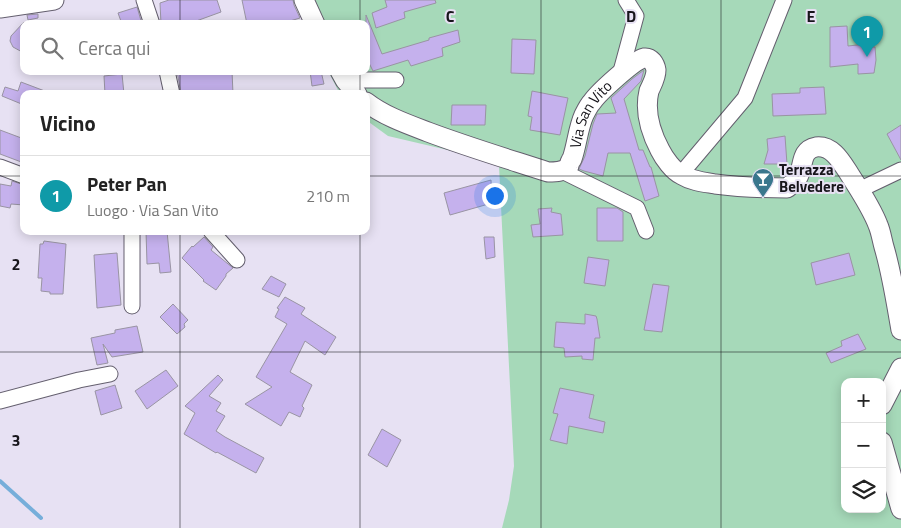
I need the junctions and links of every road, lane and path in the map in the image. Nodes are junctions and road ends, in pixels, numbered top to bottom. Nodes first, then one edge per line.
1 (54, 0) edge
2 (144, 0) edge
3 (304, 0) edge
4 (626, 0) edge
5 (784, 0) edge
6 (0, 8) edge
7 (151, 20) edge
8 (313, 20) edge
9 (168, 75) edge
10 (620, 75) junction
11 (396, 80) dead end
12 (348, 82) edge
13 (171, 90) edge
14 (370, 105) edge
15 (0, 167) edge
16 (901, 170) edge
17 (562, 171) junction
18 (20, 174) edge
19 (680, 175) junction
20 (859, 190) junction
21 (646, 231) dead end
22 (132, 235) edge
23 (215, 235) edge
24 (237, 260) dead end
25 (132, 306) dead end
26 (901, 330) edge
27 (901, 368) edge
28 (110, 374) dead end
29 (886, 397) edge
30 (0, 401) edge
31 (886, 456) edge
32 (901, 509) edge

1 - 6 street
2 - 7 street
3 - 8 street
4 - 10 street
5 - 19 street
9 - 13 street
10 - 17 street, Via San Vito
10 - 19 street, Via San Vito
11 - 12 street
14 - 17 street
15 - 18 street
16 - 20 street
17 - 21 street
19 - 20 street
20 - 26 street
22 - 25 street
23 - 24 street
27 - 29 street
28 - 30 street
31 - 32 street

